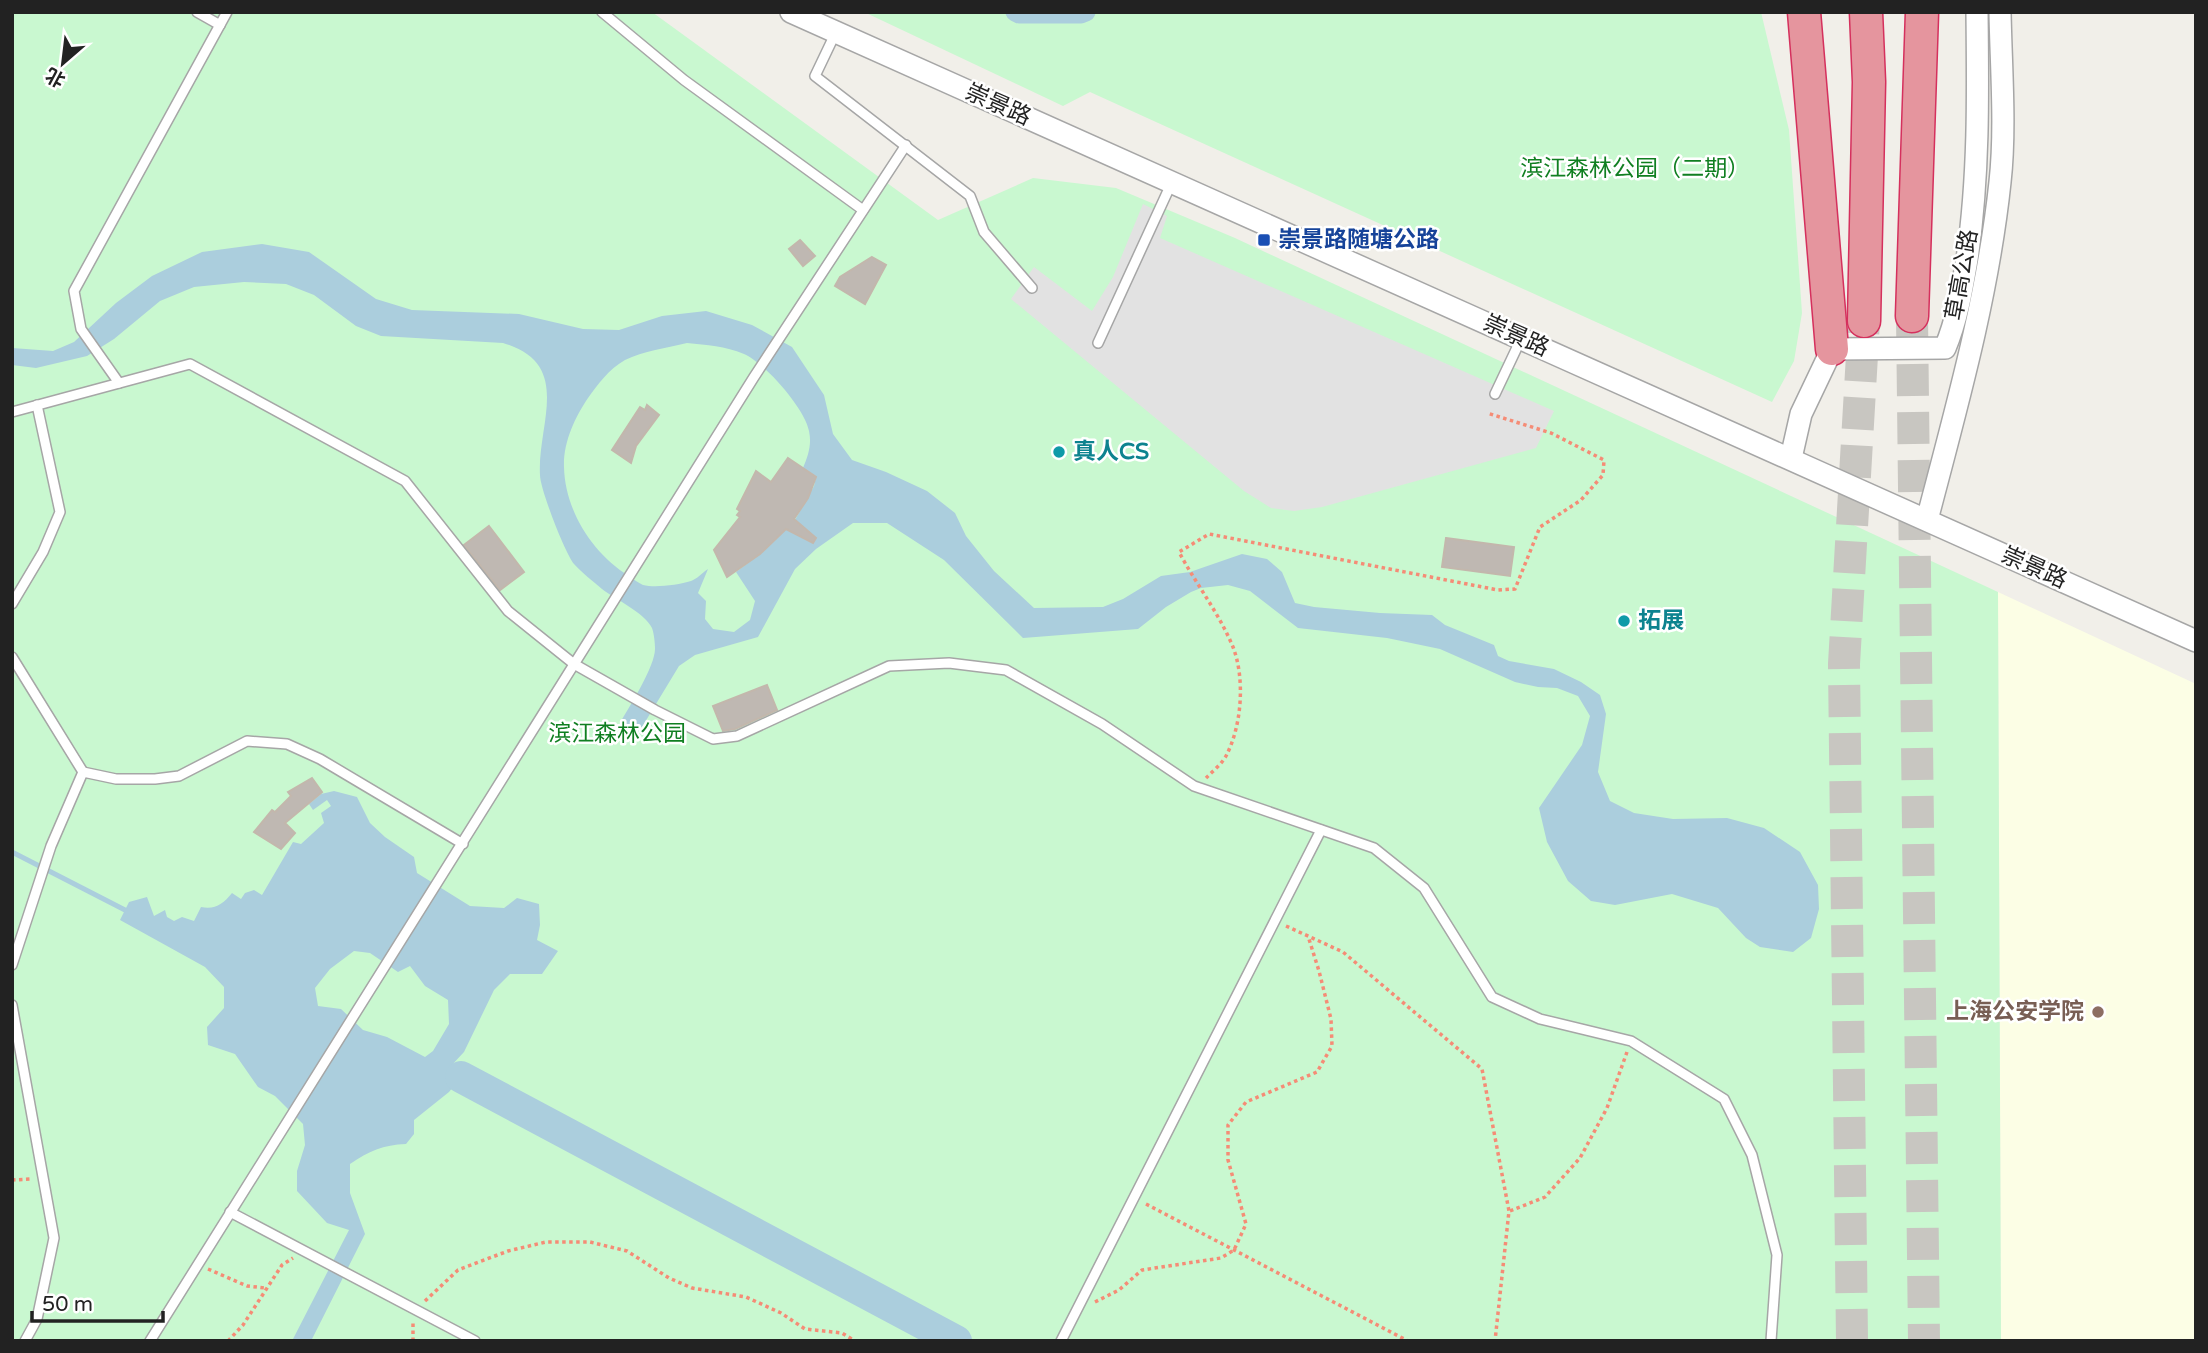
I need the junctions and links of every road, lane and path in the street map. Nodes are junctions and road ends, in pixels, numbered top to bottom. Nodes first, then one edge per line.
1 (197, 12) edge
2 (227, 12) edge
3 (602, 12) edge
4 (791, 12) edge
5 (1804, 12) edge
6 (1866, 12) edge
7 (1922, 12) edge
8 (1977, 12) edge
9 (2000, 12) edge
10 (220, 24) junction
11 (836, 33) junction
12 (906, 145) junction
13 (1172, 182) junction
14 (863, 210) junction
15 (1032, 288) dead end
16 (1912, 316) tunnel mouth
17 (1864, 321) tunnel mouth
18 (1521, 338) junction
19 (1098, 343) dead end
20 (1945, 348) junction
21 (1832, 349) junction
22 (1970, 354) junction
23 (118, 383) junction
24 (1495, 394) dead end
25 (37, 405) junction
26 (12, 412) edge
27 (1487, 412) dead end
28 (1791, 458) junction
29 (1927, 520) junction
30 (12, 604) edge
31 (2196, 640) edge
32 (12, 657) edge
33 (574, 664) junction
34 (83, 772) junction
35 (1197, 788) junction
36 (1321, 830) junction
37 (463, 844) junction
38 (1275, 921) junction
39 (1308, 936) junction
40 (12, 965) edge
41 (12, 1005) edge
42 (1631, 1041) junction
43 (1134, 1198) junction
44 (1509, 1211) junction
45 (230, 1212) junction
46 (1234, 1250) junction
47 (304, 1251) junction
48 (198, 1264) junction
49 (265, 1287) junction
50 (416, 1309) junction
51 (1077, 1310) junction
52 (25, 1341) edge
53 (150, 1341) edge
54 (228, 1341) edge
55 (413, 1341) edge
56 (475, 1341) edge
57 (855, 1341) edge
58 (1061, 1341) edge
59 (1408, 1341) edge
60 (1495, 1341) edge
61 (1772, 1341) edge

1 - 10 lane
2 - 10 lane
3 - 14 lane
4 - 11 street, 崇景路
5 - 21 highway
6 - 17 highway
7 - 16 highway
8 - 20 street, 草高公路
9 - 22 street, 草高公路
10 - 23 lane
11 - 12 lane
11 - 13 street, 崇景路
12 - 14 lane
12 - 15 lane
13 - 18 street, 崇景路
13 - 19 lane
14 - 33 lane
18 - 24 lane
18 - 28 street, 崇景路
20 - 21 street, 草高公路
20 - 22 street
21 - 28 street
22 - 29 street, 草高公路
23 - 25 lane
23 - 33 lane
25 - 26 lane
25 - 30 lane
27 - 35 path
28 - 29 street, 崇景路
29 - 31 street, 崇景路
32 - 34 lane
33 - 35 lane
33 - 37 lane
34 - 37 lane
34 - 40 lane
35 - 36 lane
36 - 38 lane
36 - 42 lane
37 - 45 lane
38 - 39 path
38 - 43 lane
39 - 44 path
39 - 46 path
41 - 52 lane
42 - 44 path
42 - 61 lane
43 - 46 path
43 - 51 lane
44 - 60 path
45 - 47 lane
45 - 48 lane
46 - 51 path
46 - 59 path
47 - 49 path
47 - 50 lane
48 - 49 path
48 - 53 lane
49 - 54 path
50 - 55 path
50 - 56 lane
50 - 57 path
51 - 58 lane

